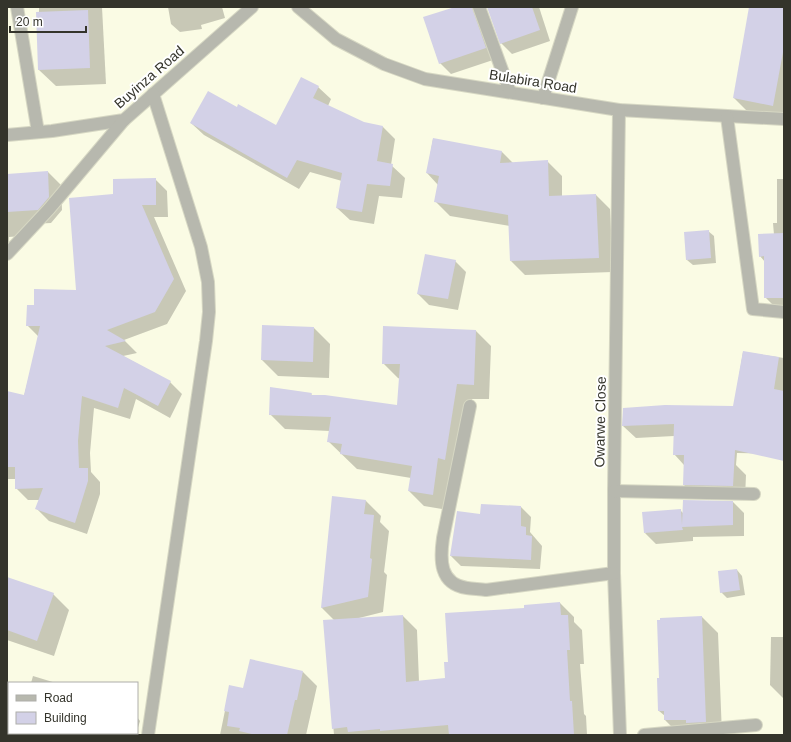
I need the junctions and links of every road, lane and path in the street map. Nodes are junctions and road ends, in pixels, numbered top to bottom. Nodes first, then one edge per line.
1 (17, 7) edge
2 (252, 7) edge
3 (298, 7) edge
4 (479, 7) edge
5 (572, 7) edge
6 (510, 92) junction
7 (153, 94) junction
8 (543, 98) junction
9 (619, 110) junction
10 (728, 117) junction
11 (784, 119) edge
12 (124, 120) junction
13 (38, 132) junction
14 (7, 135) edge
15 (7, 254) edge
16 (784, 312) edge
17 (470, 406) dead end
18 (614, 491) junction
19 (754, 494) dead end
20 (614, 573) junction
21 (756, 725) dead end
22 (148, 735) edge
23 (620, 735) edge
24 (644, 735) edge

1 - 13 street
2 - 7 street, Buyinza Road
3 - 6 street, Bulabira Road
4 - 6 street
5 - 8 street
6 - 8 street, Bulabira Road
7 - 12 street, Buyinza Road
7 - 22 street
8 - 9 street, Bulabira Road
9 - 10 street, Bulabira Road
9 - 18 street, Owarwe Close
10 - 11 street, Bulabira Road
10 - 16 street
12 - 13 street, Buyinza Road
12 - 15 street
13 - 14 street, Buyinza Road
17 - 20 street
18 - 19 street
18 - 20 street, Owarwe Close
20 - 23 street, Owarwe Close
21 - 24 street

